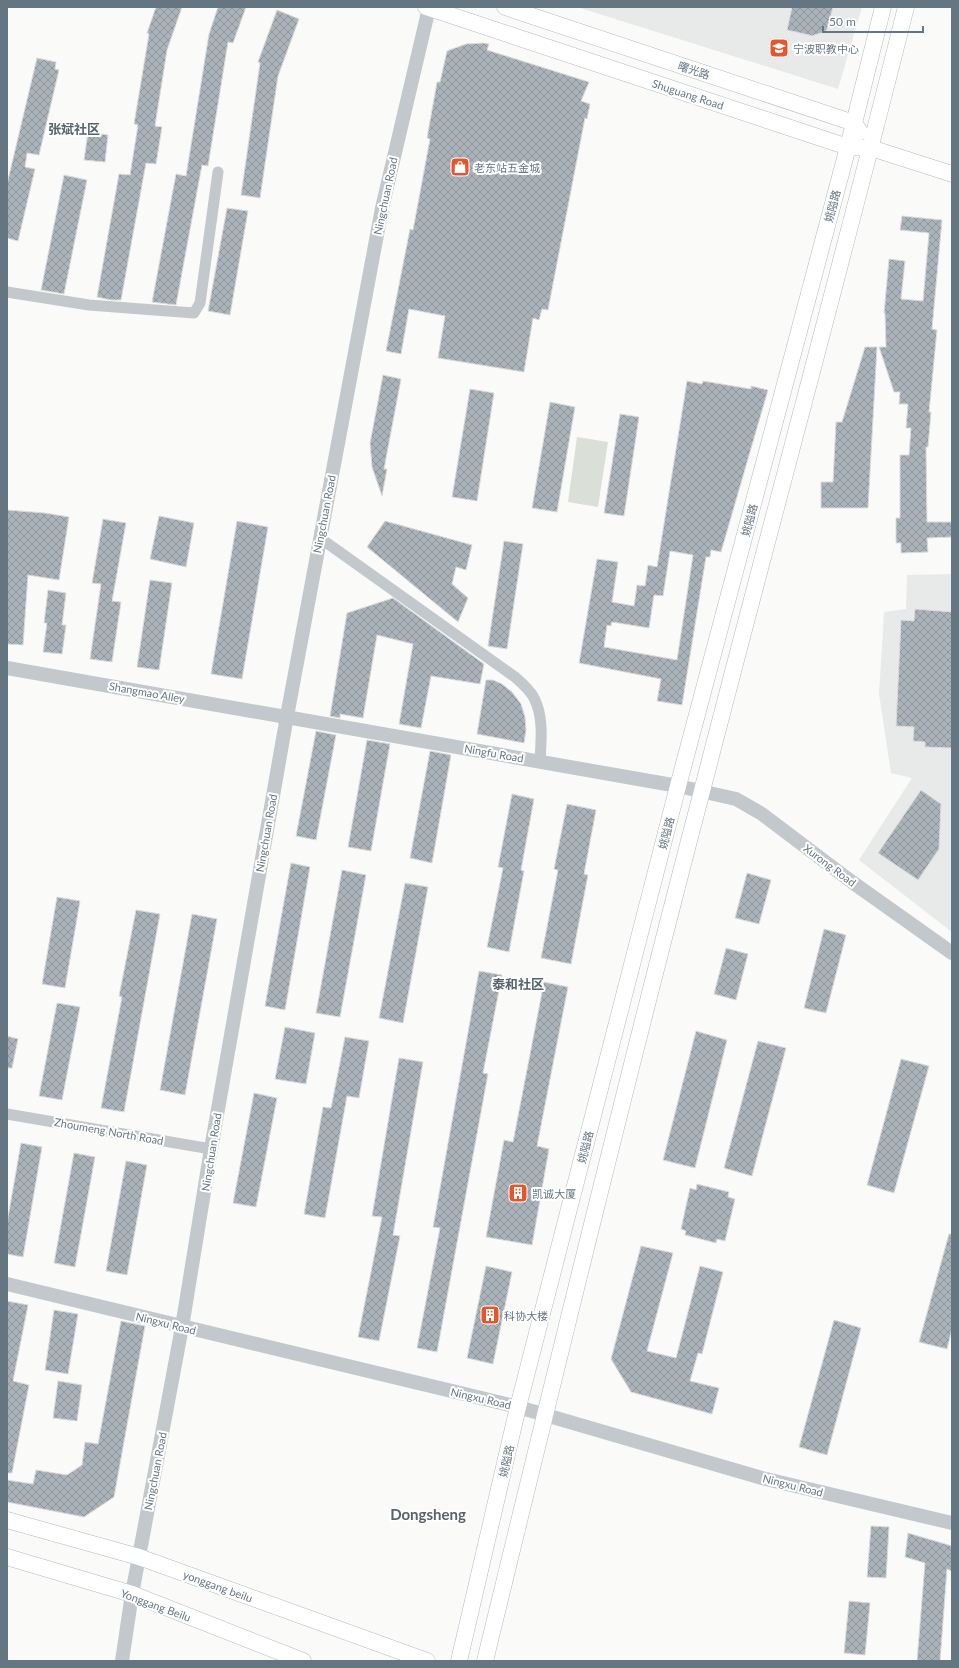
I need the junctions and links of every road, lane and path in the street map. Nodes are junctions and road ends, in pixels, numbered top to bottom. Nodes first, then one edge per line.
1 (505, 7) edge
2 (882, 7) edge
3 (906, 7) edge
4 (428, 8) edge
5 (854, 123) junction
6 (848, 147) junction
7 (870, 148) junction
8 (218, 172) dead end
9 (952, 174) edge
10 (7, 292) edge
11 (320, 538) junction
12 (7, 668) edge
13 (287, 716) junction
14 (540, 761) junction
15 (678, 786) junction
16 (702, 791) junction
17 (952, 953) edge
18 (7, 1114) edge
19 (211, 1149) junction
20 (7, 1284) edge
21 (182, 1327) junction
22 (518, 1407) junction
23 (545, 1414) junction
24 (7, 1520) edge
25 (952, 1523) edge
26 (7, 1557) edge
27 (139, 1557) junction
28 (132, 1594) junction
29 (122, 1661) edge
30 (302, 1661) edge
31 (427, 1661) edge
32 (459, 1661) edge
33 (485, 1661) edge

1 - 5 main road, 曙光路
2 - 5 main road, 姚隘路
3 - 7 main road, 姚隘路
4 - 6 main road, Shuguang Road
4 - 11 street, Ningchuan Road
5 - 6 main road, 姚隘路
5 - 7 main road
6 - 7 main road, Shuguang Road
6 - 15 main road, 姚隘路
7 - 9 main road, Shuguang Road
7 - 16 main road, 姚隘路
8 - 10 street
11 - 13 street, Ningchuan Road
11 - 14 street
12 - 13 street, Shangmao Alley
13 - 14 street, Ningfu Road
13 - 19 street, Ningchuan Road
14 - 15 street, Ningfu Road
15 - 16 street, Ningfu Road
15 - 22 main road, 姚隘路
16 - 17 street, Xurong Road
16 - 23 main road, 姚隘路
18 - 19 street, Zhoumeng North Road
19 - 21 street, Ningchuan Road
20 - 21 street, Ningxu Road
21 - 22 street, Ningxu Road
21 - 27 street, Ningchuan Road
22 - 23 street, Ningxu Road
22 - 32 main road, 姚隘路
23 - 25 street, Ningxu Road
23 - 33 main road, 姚隘路
24 - 27 main road, yonggang beilu
26 - 28 main road, Yonggang Beilu
27 - 28 street, Ningchuan Road
27 - 31 main road, yonggang beilu
28 - 29 street, Ningchuan Road
28 - 30 main road, Yonggang Beilu

